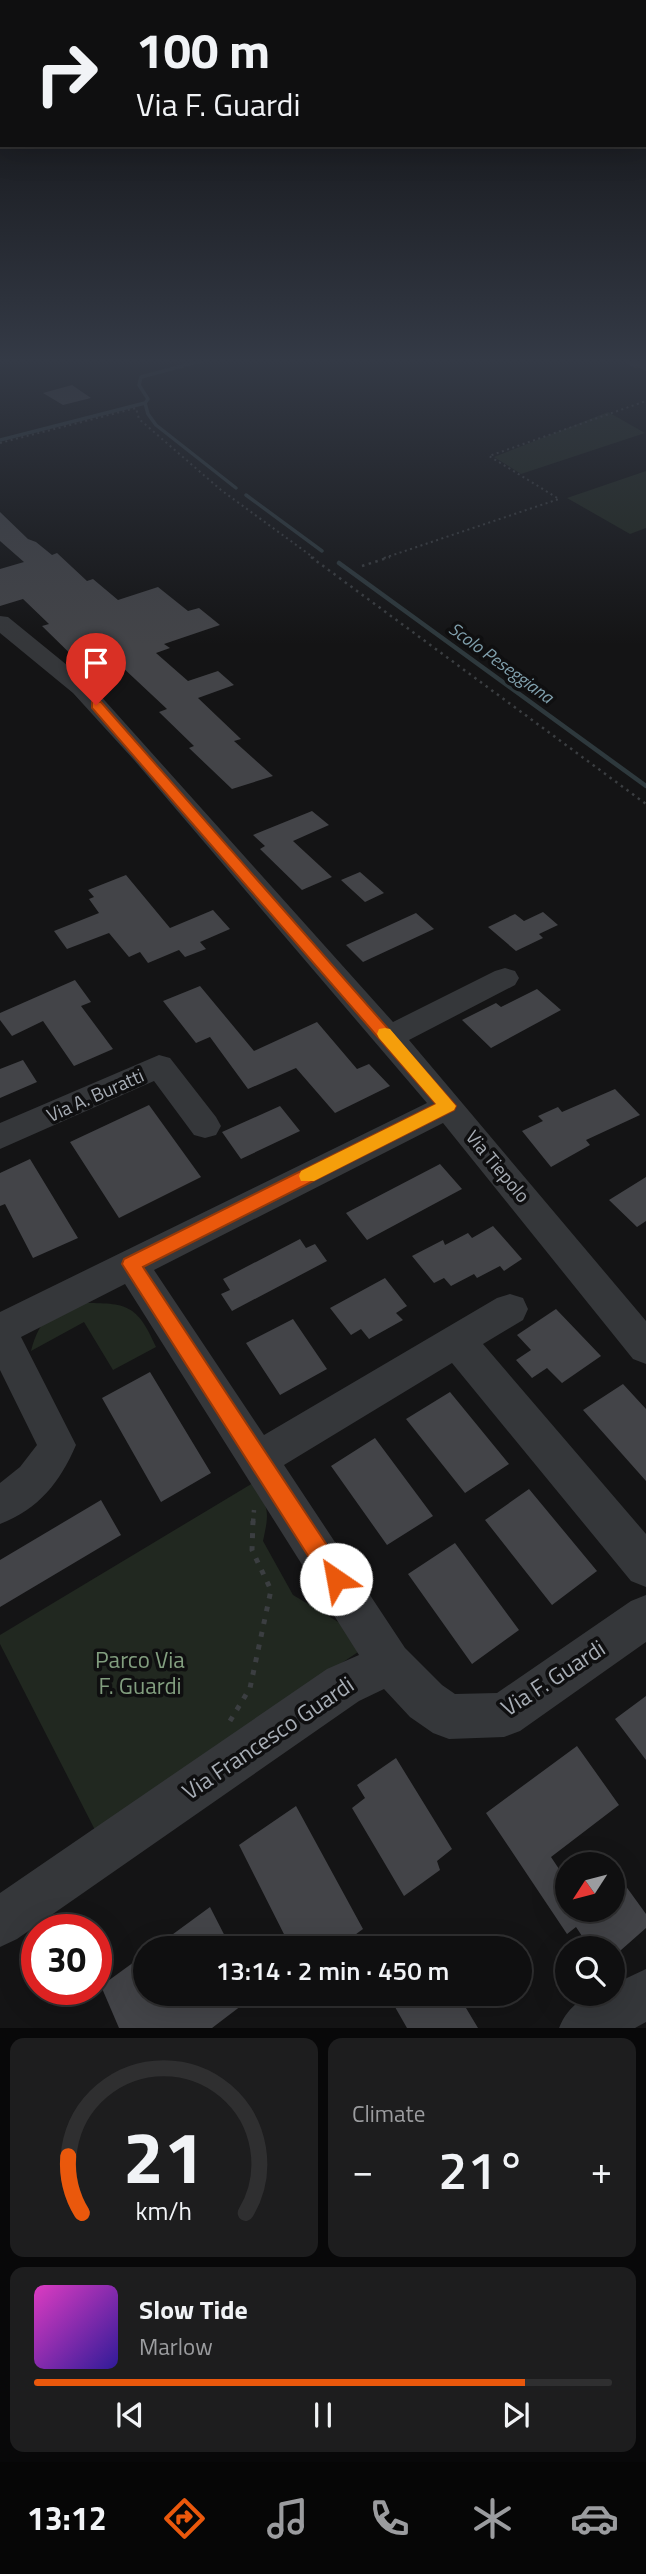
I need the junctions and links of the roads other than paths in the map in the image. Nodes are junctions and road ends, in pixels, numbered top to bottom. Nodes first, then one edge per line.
1 (0, 622) edge
2 (505, 978) dead end
3 (388, 1038) junction
4 (448, 1106) junction
5 (205, 1126) dead end
6 (0, 1137) edge
7 (131, 1264) junction
8 (510, 1309) dead end
9 (0, 1332) edge
10 (457, 1341) junction
11 (646, 1348) edge
12 (259, 1460) junction
13 (0, 1505) edge
14 (646, 1566) edge
15 (646, 1616) edge
16 (390, 1663) junction
17 (0, 1922) edge
18 (646, 1994) edge
19 (585, 2028) edge

1 - 3 street, Via Tiepolo
2 - 3 street
3 - 4 street, Via Tiepolo
4 - 7 street
4 - 11 street, Via Tiepolo
5 - 6 street, Via A. Buratti
7 - 9 street
7 - 12 street
8 - 10 street
9 - 13 street
10 - 12 street
10 - 14 street
12 - 16 street
15 - 16 street, Via F. Guardi
16 - 17 street, Via Francesco Guardi
18 - 19 street

